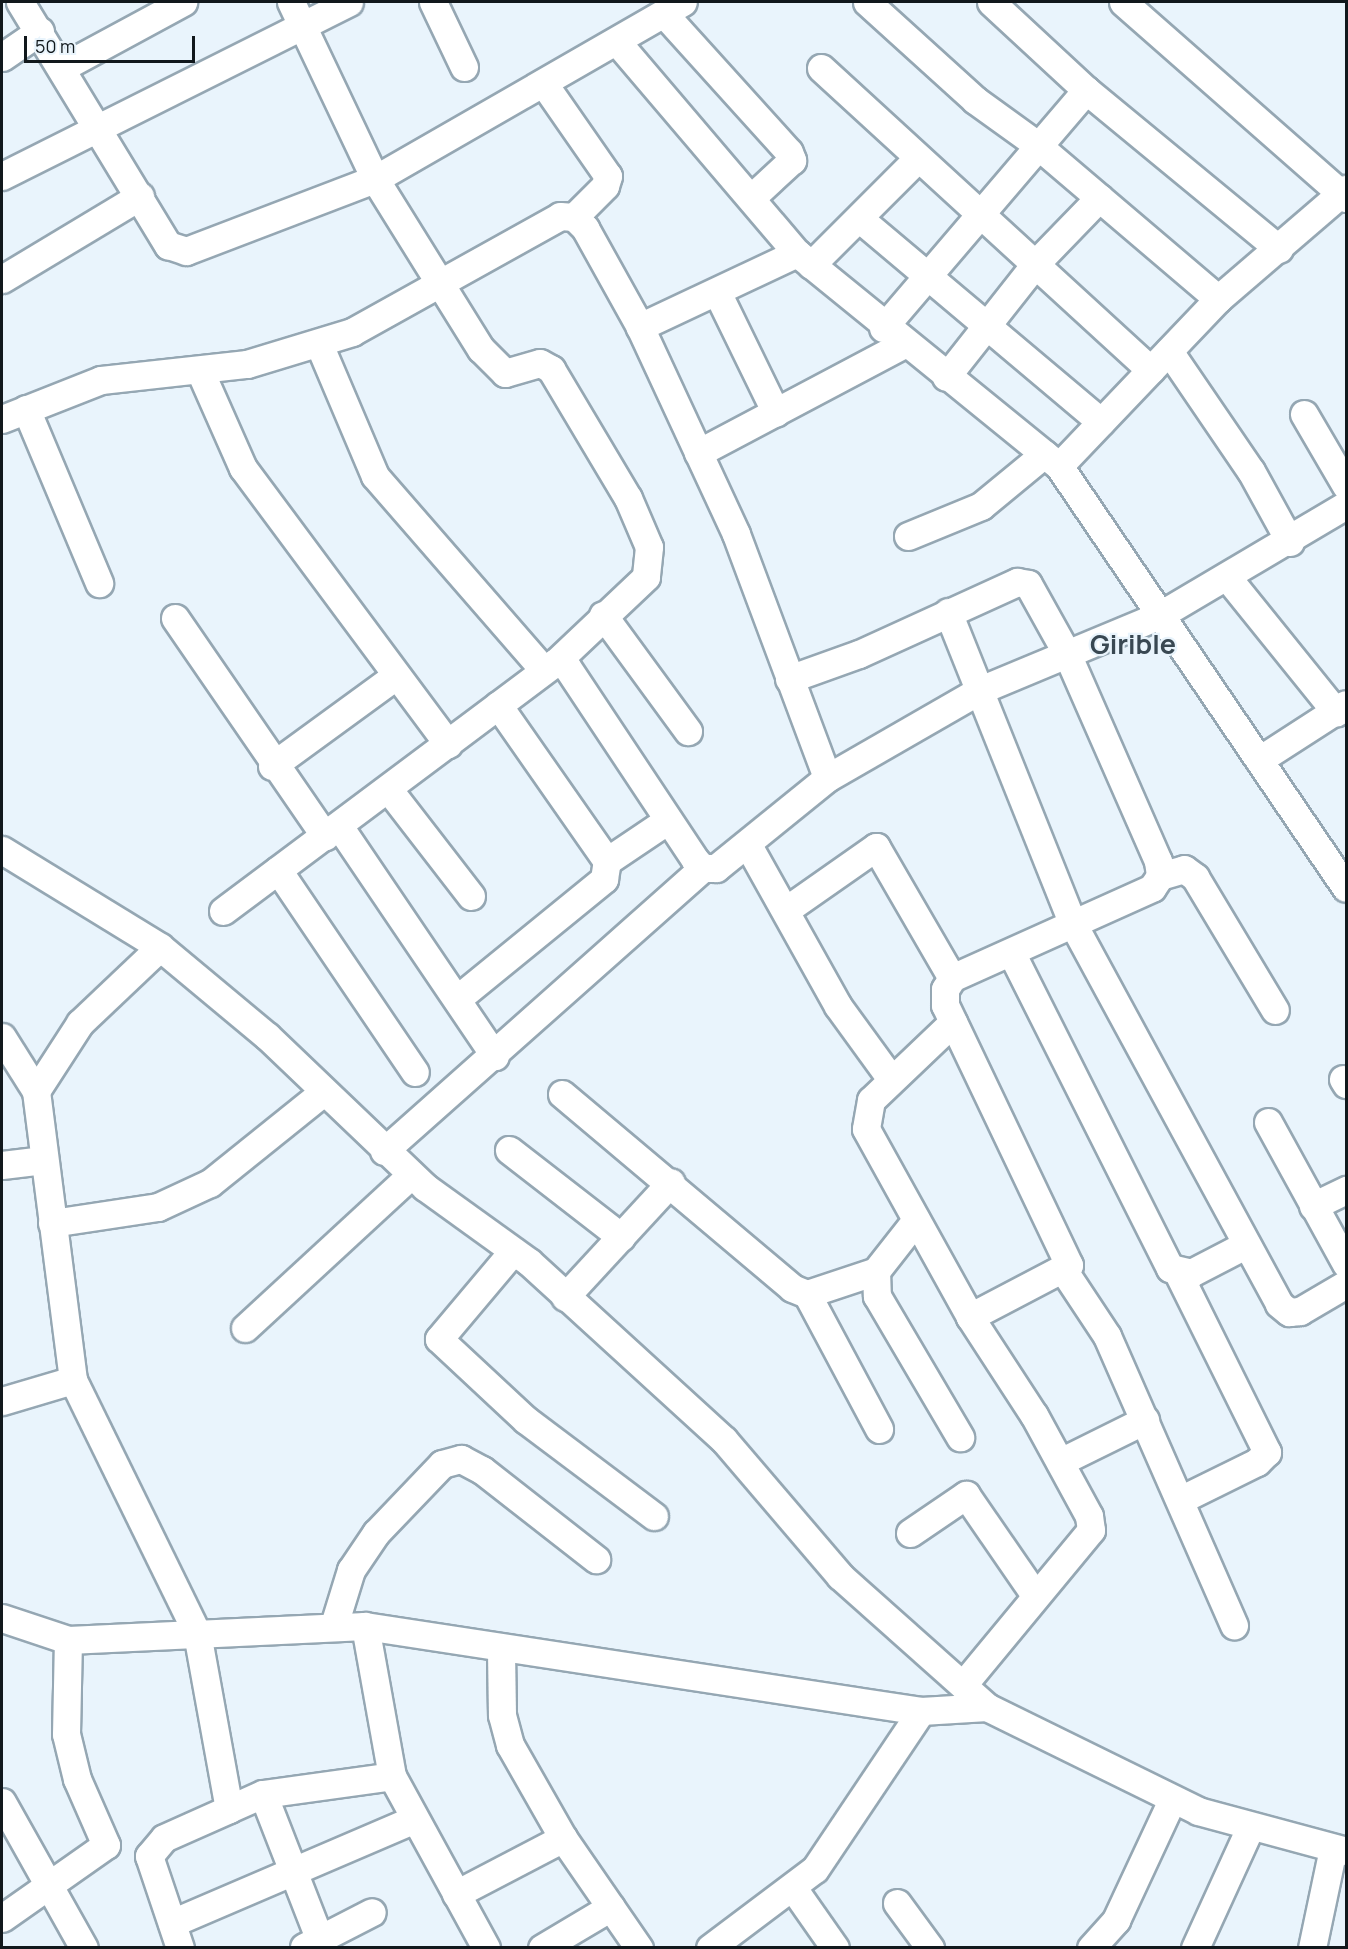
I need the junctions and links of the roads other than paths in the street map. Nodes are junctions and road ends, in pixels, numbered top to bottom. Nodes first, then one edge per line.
1 (20, 2) edge
2 (183, 2) edge
3 (291, 2) edge
4 (349, 2) edge
5 (434, 2) edge
6 (867, 2) edge
7 (991, 2) edge
8 (1124, 2) edge
9 (675, 8) edge
10 (302, 26) junction
11 (40, 31) junction
12 (618, 43) junction
13 (2, 57) edge
14 (464, 67) dead end
15 (62, 68) junction
16 (821, 68) dead end
17 (544, 84) junction
18 (1086, 90) junction
19 (95, 125) junction
20 (1036, 144) junction
21 (916, 160) junction
22 (2, 176) edge
23 (375, 179) junction
24 (1345, 194) edge
25 (140, 196) junction
26 (751, 198) junction
27 (1099, 198) junction
28 (977, 213) junction
29 (574, 217) junction
30 (860, 219) junction
31 (1279, 249) junction
32 (804, 259) junction
33 (1036, 263) junction
34 (926, 276) junction
35 (2, 279) edge
36 (441, 286) junction
37 (718, 294) junction
38 (1218, 299) junction
39 (640, 327) junction
40 (985, 328) junction
41 (894, 336) junction
42 (319, 344) junction
43 (1169, 351) junction
44 (1151, 370) junction
45 (200, 371) junction
46 (946, 377) junction
47 (776, 413) junction
48 (14, 414) edge
49 (1304, 414) dead end
50 (1101, 422) junction
51 (698, 453) junction
52 (1051, 460) junction
53 (1347, 486) edge
54 (1347, 506) edge
55 (908, 536) dead end
56 (1290, 542) junction
57 (1227, 577) junction
58 (99, 584) dead end
59 (948, 612) junction
60 (603, 615) junction
61 (1160, 615) junction
62 (175, 618) dead end
63 (1068, 656) junction
64 (550, 666) junction
65 (394, 677) junction
66 (789, 679) junction
67 (980, 690) junction
68 (498, 705) junction
69 (1341, 708) edge
70 (688, 731) dead end
71 (448, 744) junction
72 (1259, 760) junction
73 (272, 766) junction
74 (827, 778) junction
75 (389, 790) junction
76 (668, 820) junction
77 (332, 831) junction
78 (747, 845) junction
79 (2, 850) edge
80 (607, 861) junction
81 (703, 868) junction
82 (278, 870) junction
83 (1160, 876) junction
84 (1347, 888) edge
85 (471, 896) dead end
86 (786, 910) junction
87 (223, 911) dead end
88 (1073, 924) junction
89 (160, 947) junction
90 (1011, 952) junction
91 (952, 978) junction
92 (457, 999) junction
93 (1275, 1010) dead end
94 (953, 1022) junction
95 (2, 1037) edge
96 (495, 1056) junction
97 (416, 1072) dead end
98 (891, 1079) junction
99 (36, 1091) junction
100 (323, 1092) junction
101 (562, 1094) dead end
102 (1268, 1122) dead end
103 (509, 1150) dead end
104 (384, 1151) junction
105 (44, 1160) junction
106 (2, 1166) edge
107 (411, 1175) junction
108 (671, 1182) junction
109 (1347, 1190) edge
110 (1313, 1206) junction
111 (916, 1220) junction
112 (52, 1223) junction
113 (621, 1237) junction
114 (1245, 1245) junction
115 (513, 1251) junction
116 (1347, 1264) edge
117 (1065, 1270) junction
118 (876, 1271) junction
119 (1179, 1275) junction
120 (1347, 1284) edge
121 (807, 1294) junction
122 (566, 1297) junction
123 (970, 1317) junction
124 (245, 1328) dead end
125 (73, 1380) junction
126 (2, 1401) edge
127 (1145, 1420) junction
128 (879, 1429) dead end
129 (960, 1437) dead end
130 (1060, 1462) junction
131 (1182, 1500) junction
132 (654, 1516) dead end
133 (910, 1533) dead end
134 (596, 1559) dead end
135 (1035, 1595) junction
136 (2, 1618) edge
137 (334, 1625) junction
138 (1234, 1625) dead end
139 (365, 1626) junction
140 (197, 1633) junction
141 (68, 1640) junction
142 (501, 1650) junction
143 (963, 1685) junction
144 (987, 1707) junction
145 (921, 1711) junction
146 (392, 1776) junction
147 (263, 1794) junction
148 (1172, 1800) junction
149 (2, 1802) edge
150 (229, 1809) junction
151 (415, 1819) junction
152 (1250, 1828) junction
153 (563, 1838) junction
154 (1340, 1849) edge
155 (293, 1870) junction
156 (48, 1885) junction
157 (793, 1888) junction
158 (456, 1894) junction
159 (897, 1904) dead end
160 (611, 1907) junction
161 (372, 1912) dead end
162 (2, 1918) edge
163 (176, 1935) edge
164 (316, 1945) edge
165 (482, 1946) edge
166 (84, 1947) edge
167 (542, 1947) edge
168 (639, 1947) edge
169 (710, 1947) edge
170 (836, 1947) edge
171 (930, 1947) edge
172 (1091, 1947) edge
173 (1195, 1947) edge
174 (1312, 1947) edge

1 - 11 street
2 - 15 street
3 - 10 street
4 - 10 street
5 - 14 street
6 - 20 street
7 - 18 street
8 - 24 street
9 - 12 street
9 - 26 street
10 - 19 street
10 - 23 street
11 - 13 street
11 - 15 street
12 - 17 street
12 - 26 street
15 - 19 street
16 - 21 street
17 - 23 street
17 - 29 street
18 - 20 street
18 - 31 street
19 - 22 street
19 - 25 street
20 - 27 street
20 - 28 street
21 - 28 street
21 - 30 street
23 - 25 street
23 - 36 street
24 - 31 street
25 - 35 street
26 - 32 street
27 - 33 street
27 - 38 street
28 - 33 street
28 - 34 street
29 - 36 street
29 - 39 street
30 - 32 street
30 - 34 street
31 - 38 street
32 - 37 street
32 - 41 street
33 - 40 street
33 - 44 street
34 - 40 street
34 - 41 street
36 - 42 street
36 - 60 street
37 - 39 street
37 - 47 street
38 - 43 street
39 - 51 street
40 - 46 street
40 - 50 street
41 - 46 street
41 - 47 street
42 - 45 street
42 - 64 street
43 - 44 street
43 - 56 street
44 - 50 street
45 - 48 street
45 - 65 street
46 - 52 street
47 - 51 street
48 - 58 street
49 - 53 street
50 - 52 street
51 - 66 street
52 - 55 street
52 - 61 street
54 - 56 street
56 - 57 street
57 - 61 street
57 - 69 street
59 - 63 street
59 - 66 street
59 - 67 street
60 - 64 street
60 - 70 street
61 - 63 street
61 - 72 street
62 - 73 street
63 - 67 street
63 - 83 street
64 - 68 street
64 - 76 street
65 - 71 street
65 - 73 street
66 - 74 street
67 - 74 street
67 - 88 street
68 - 71 street
68 - 80 street
69 - 72 street
71 - 75 street
72 - 84 street
73 - 77 street
74 - 78 street
75 - 77 street
75 - 85 street
76 - 80 street
76 - 81 street
77 - 82 street
77 - 92 street
78 - 81 street
78 - 86 street
79 - 89 street
80 - 92 street
81 - 96 street
82 - 87 street
82 - 97 street
83 - 88 street
83 - 93 street
86 - 91 street
86 - 98 street
88 - 90 street
88 - 114 street
89 - 99 street
89 - 100 street
90 - 91 street
90 - 119 street
91 - 94 street
92 - 96 street
94 - 98 street
94 - 117 street
95 - 99 street
96 - 104 street
98 - 111 street
99 - 105 street
100 - 104 street
100 - 112 street
101 - 108 street
102 - 110 street
103 - 113 street
104 - 107 street
105 - 106 street
105 - 112 street
107 - 115 street
107 - 124 street
108 - 113 street
108 - 121 street
109 - 110 street
110 - 116 street
111 - 118 street
111 - 123 street
112 - 125 street
113 - 122 street
114 - 119 street
114 - 120 street
115 - 122 street
115 - 132 street
117 - 123 street
117 - 127 street
118 - 121 street
118 - 129 street
119 - 131 street
121 - 128 street
122 - 143 street
123 - 130 street
125 - 126 street
125 - 140 street
127 - 130 street
127 - 131 street
130 - 135 street
131 - 138 street
133 - 135 street
134 - 137 street
135 - 143 street
136 - 141 street
137 - 139 street
137 - 140 street
139 - 142 street
139 - 146 street
140 - 141 street
140 - 150 street
141 - 156 street
142 - 145 street
142 - 153 street
143 - 144 street
144 - 145 street
144 - 148 street
145 - 157 street
146 - 147 street
146 - 151 street
147 - 150 street
147 - 155 street
148 - 152 street
148 - 172 street
149 - 156 street
150 - 163 street
151 - 155 street
151 - 158 street
152 - 154 street
152 - 173 street
153 - 158 street
153 - 160 street
154 - 174 street
155 - 163 street
155 - 164 street
156 - 162 street
156 - 166 street
157 - 169 street
157 - 170 street
158 - 165 street
159 - 171 street
160 - 167 street
160 - 168 street
161 - 164 street

